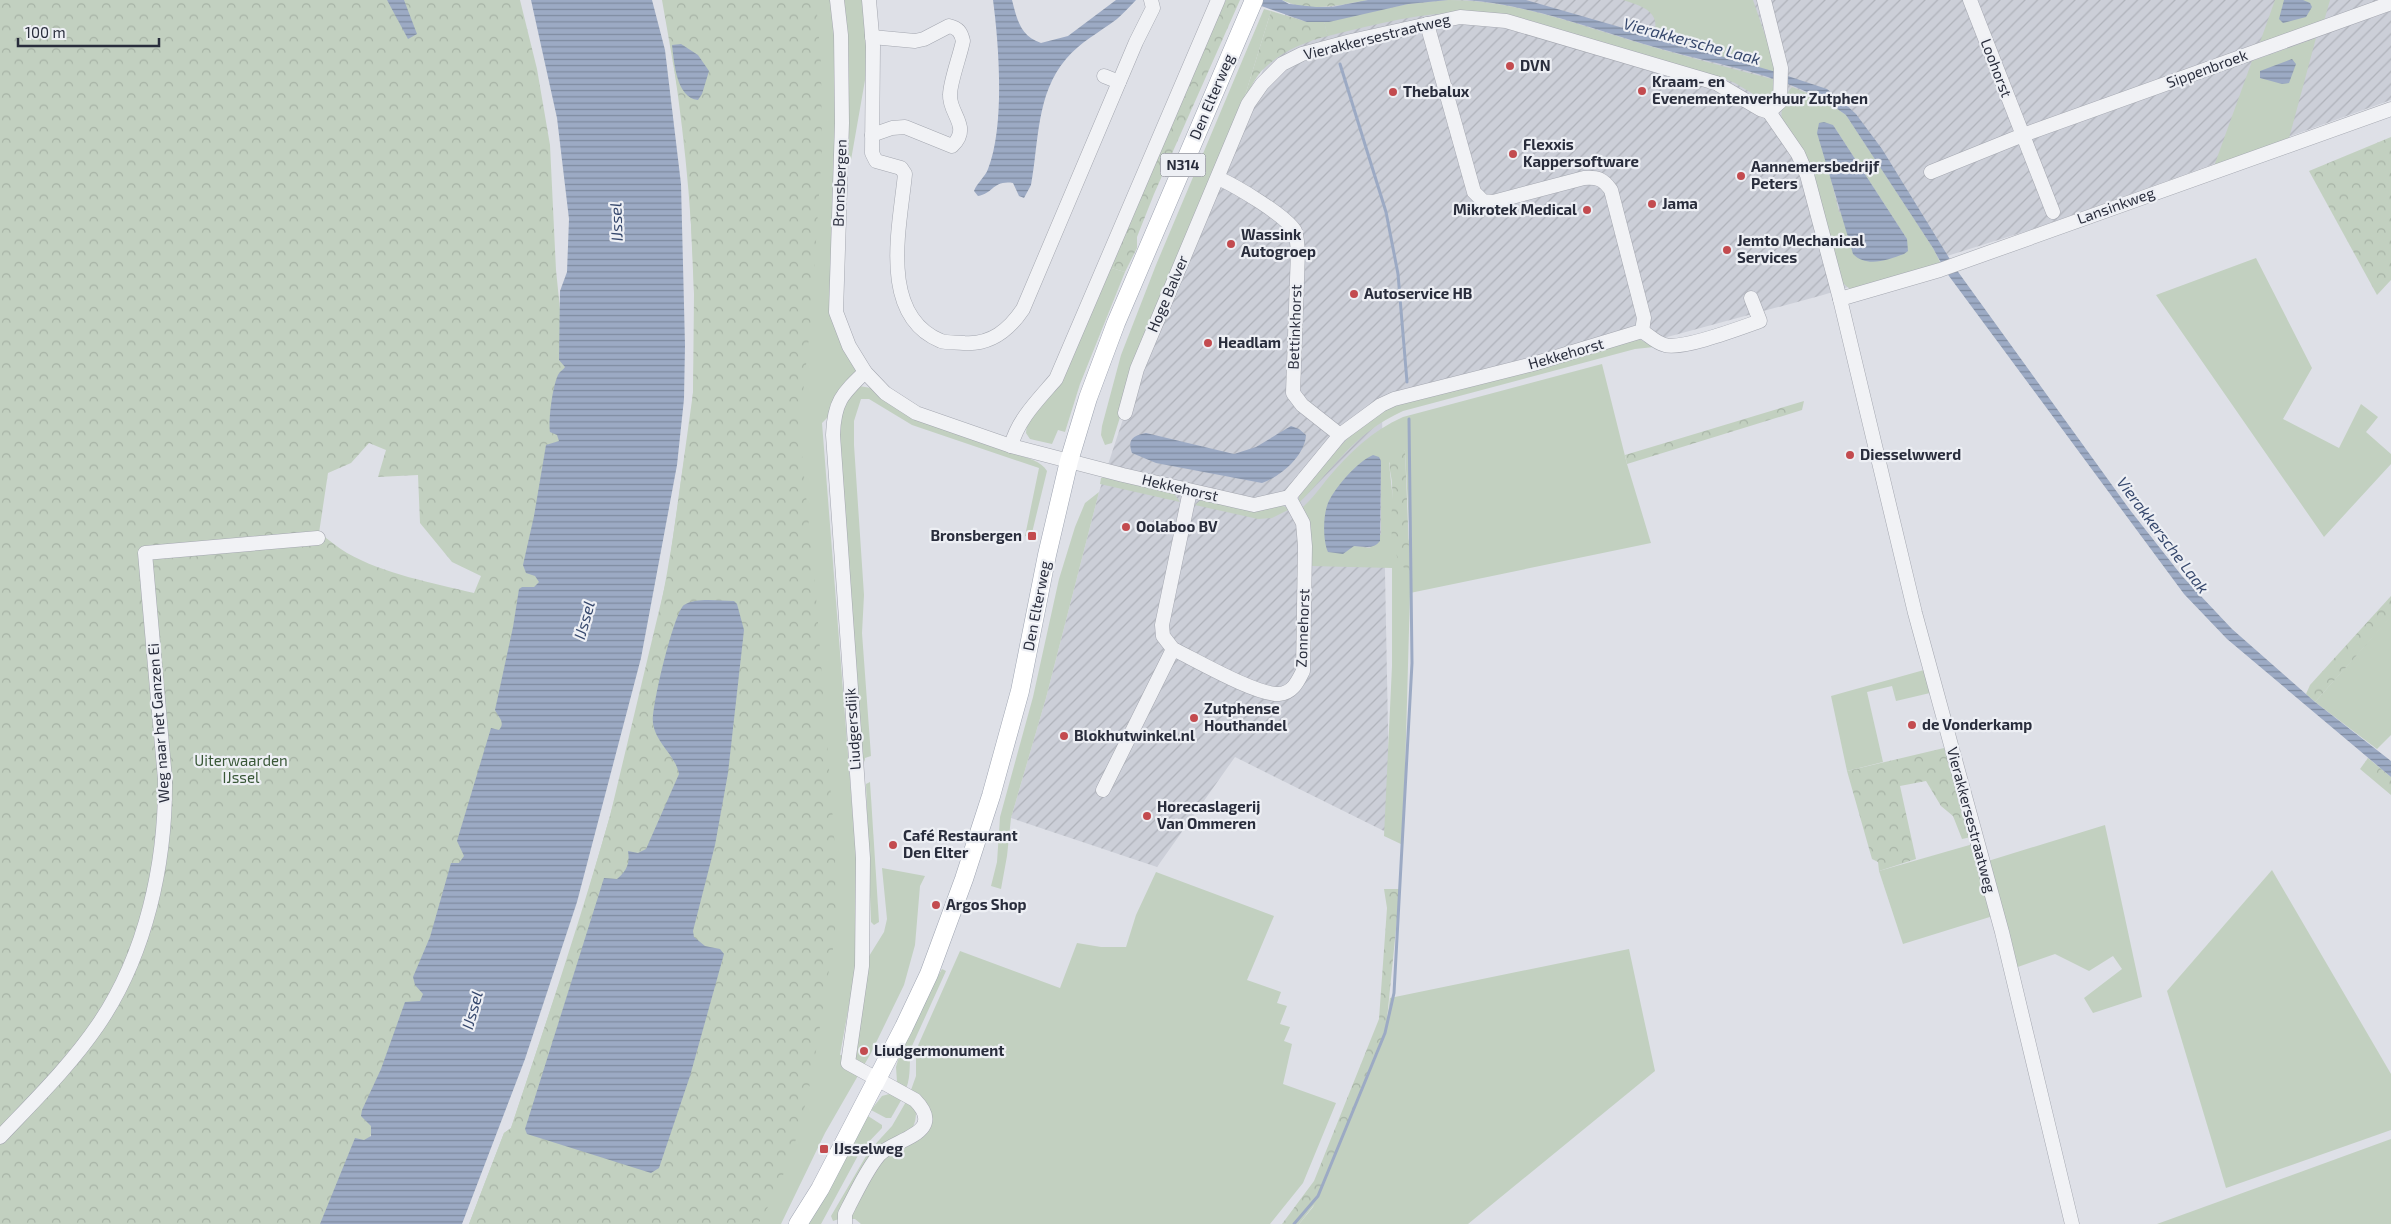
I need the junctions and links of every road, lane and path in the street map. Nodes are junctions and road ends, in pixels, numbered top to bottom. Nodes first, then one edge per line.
1 (837, 0) edge
2 (1151, 0) edge
3 (1218, 0) edge
4 (1764, 0) edge
5 (1970, 0) edge
6 (872, 1) edge
7 (2391, 3) edge
8 (1252, 4) edge
9 (1427, 24) junction
10 (872, 37) junction
11 (1104, 76) dead end
12 (1119, 82) junction
13 (2391, 109) edge
14 (1769, 112) junction
15 (872, 135) junction
16 (2023, 135) junction
17 (1931, 172) dead end
18 (1218, 178) junction
19 (2053, 212) dead end
20 (1751, 298) dead end
21 (1840, 299) junction
22 (1642, 331) junction
23 (865, 372) junction
24 (1125, 413) dead end
25 (1340, 435) junction
26 (1011, 446) junction
27 (1069, 461) junction
28 (1190, 491) junction
29 (1289, 497) junction
30 (318, 538) dead end
31 (1172, 648) junction
32 (1103, 790) dead end
33 (876, 1079) junction
34 (0, 1137) edge
35 (798, 1224) edge
36 (845, 1224) edge
37 (2072, 1224) edge

1 - 23 street, Bronsbergen
2 - 12 street, Bronsbergen
3 - 26 street
4 - 14 street
5 - 16 street, Loohorst
6 - 10 street, Bronsbergen
7 - 16 street, Sippenbroek
8 - 27 main road, Den Elterweg / N314
9 - 14 street, Vierakkersestraatweg
9 - 18 street, Vierakkersestraatweg
9 - 22 street
10 - 15 street, Bronsbergen
10 - 15 street, Bronsbergen
11 - 12 street
12 - 15 street, Bronsbergen
13 - 21 street, Lansinkweg
14 - 21 street
16 - 17 street
16 - 19 street, Loohorst
18 - 24 street, Hoge Balver
18 - 25 street, Bettinkhorst
20 - 22 street
21 - 37 street, Vierakkersestraatweg
22 - 25 street, Hekkehorst
23 - 26 street, Bronsbergen
23 - 33 street, Liudgersdijk
25 - 29 street, Hekkehorst
26 - 27 street, Bronsbergen
27 - 28 street, Hekkehorst
27 - 33 main road, Den Elterweg / N314
28 - 29 street, Hekkehorst
28 - 31 street
29 - 31 street, Zonnehorst
30 - 34 street, Weg naar het Ganzen Ei
31 - 32 street
33 - 35 main road, Den Elterweg / N314
33 - 36 street

